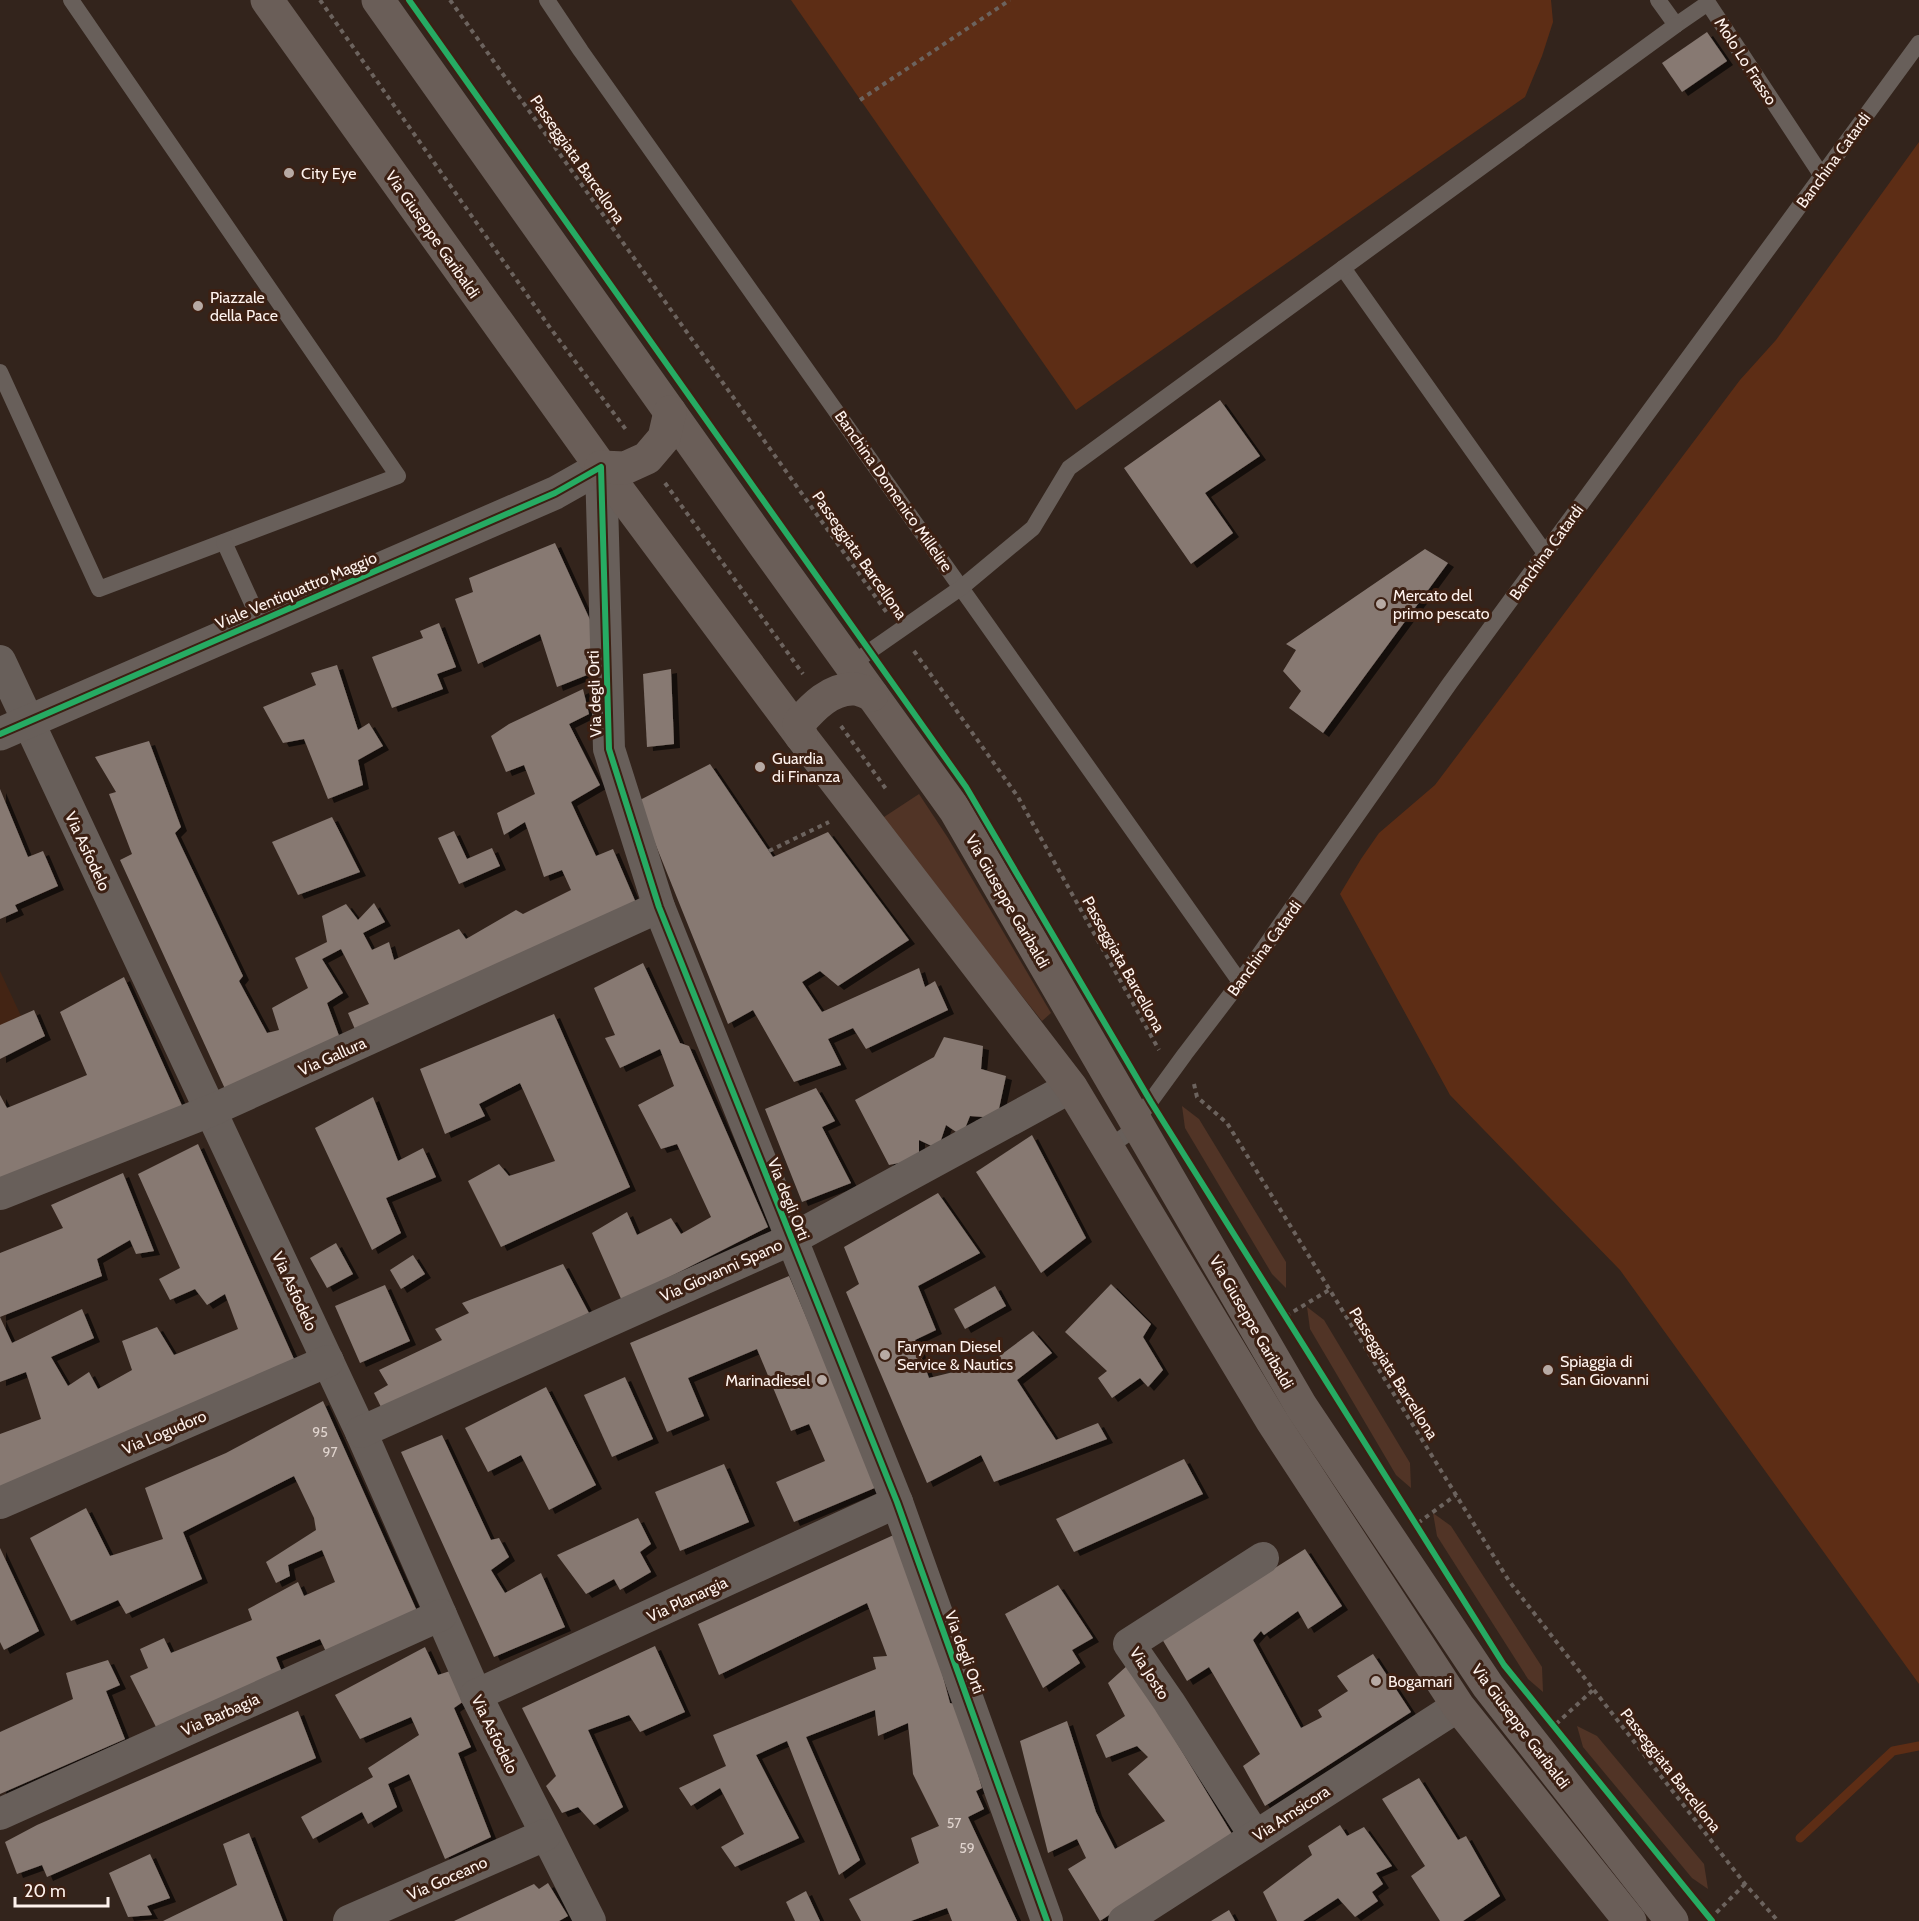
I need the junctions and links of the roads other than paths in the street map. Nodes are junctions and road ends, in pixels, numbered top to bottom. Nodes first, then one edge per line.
1 (71, 0) edge
2 (267, 0) edge
3 (378, 0) edge
4 (547, 0) edge
5 (1658, 0) edge
6 (1676, 25) junction
7 (1919, 43) edge
8 (1822, 176) junction
9 (1343, 268) junction
10 (0, 372) edge
11 (670, 412) junction
12 (601, 467) junction
13 (224, 542) junction
14 (1545, 553) junction
15 (962, 587) junction
16 (260, 621) junction
17 (841, 653) junction
18 (0, 661) edge
19 (817, 693) junction
20 (771, 695) junction
21 (872, 695) junction
22 (14, 727) edge
23 (801, 736) junction
24 (659, 907) junction
25 (1240, 981) junction
26 (1067, 1005) junction
27 (1027, 1030) junction
28 (1071, 1087) junction
29 (210, 1111) junction
30 (1135, 1123) junction
31 (1103, 1140) junction
32 (0, 1194) edge
33 (790, 1240) junction
34 (328, 1361) junction
35 (361, 1432) junction
36 (897, 1502) junction
37 (0, 1503) edge
38 (1263, 1558) dead end
39 (441, 1615) junction
40 (476, 1695) junction
41 (1458, 1706) junction
42 (0, 1814) edge
43 (545, 1835) junction
44 (1255, 1836) junction
45 (349, 1921) edge
46 (591, 1921) edge
47 (1047, 1921) edge
48 (1124, 1921) edge
49 (1630, 1921) edge
50 (1672, 1921) edge

1 - 13 lane
2 - 12 main road, Via Giuseppe Garibaldi
3 - 11 main road, Via Giuseppe Garibaldi
4 - 15 lane, Banchina Domenico Millelire
5 - 6 lane
6 - 8 lane, Molo Lo Frasso
6 - 9 lane
7 - 8 lane, Banchina Catardi
8 - 14 lane, Banchina Catardi
9 - 14 lane
9 - 15 lane
10 - 13 lane
11 - 12 main road
11 - 17 main road, Via Giuseppe Garibaldi
12 - 16 street, Viale Ventiquattro Maggio
12 - 20 main road, Via Giuseppe Garibaldi
12 - 24 street, Via degli Orti
13 - 16 lane
14 - 25 lane, Banchina Catardi
15 - 17 lane
15 - 25 lane, Banchina Domenico Millelire
16 - 22 street, Viale Ventiquattro Maggio
17 - 19 main road
17 - 21 main road, Via Giuseppe Garibaldi
18 - 22 street, Via Asfodelo
19 - 20 main road
19 - 21 main road
19 - 23 main road
20 - 23 main road, Via Giuseppe Garibaldi
21 - 26 main road, Via Giuseppe Garibaldi
22 - 29 street, Via Asfodelo
23 - 27 main road, Via Giuseppe Garibaldi
24 - 29 street, Via Gallura
24 - 33 street, Via degli Orti
25 - 30 lane, Banchina Catardi
26 - 27 main road
26 - 30 main road, Via Giuseppe Garibaldi
27 - 28 main road, Via Giuseppe Garibaldi
28 - 31 main road, Via Giuseppe Garibaldi
28 - 33 street, Via Giovanni Spano
29 - 32 street, Via Gallura
29 - 34 street, Via Asfodelo
30 - 31 lane, Banchina Catardi
30 - 50 main road, Via Giuseppe Garibaldi
31 - 41 main road, Via Giuseppe Garibaldi
33 - 35 street, Via Giovanni Spano
33 - 36 street, Via degli Orti
34 - 35 street, Via Asfodelo
34 - 37 street, Via Logudoro
35 - 39 street, Via Asfodelo
36 - 40 street, Via Planargia
36 - 47 street, Via degli Orti
38 - 44 street, Via Josto
39 - 40 street, Via Asfodelo
39 - 42 street, Via Barbagia
40 - 43 street, Via Asfodelo
41 - 44 street, Via Amsicora
41 - 49 main road, Via Giuseppe Garibaldi
43 - 45 street, Via Goceano
43 - 46 street, Via Asfodelo
44 - 48 street, Via Amsicora

